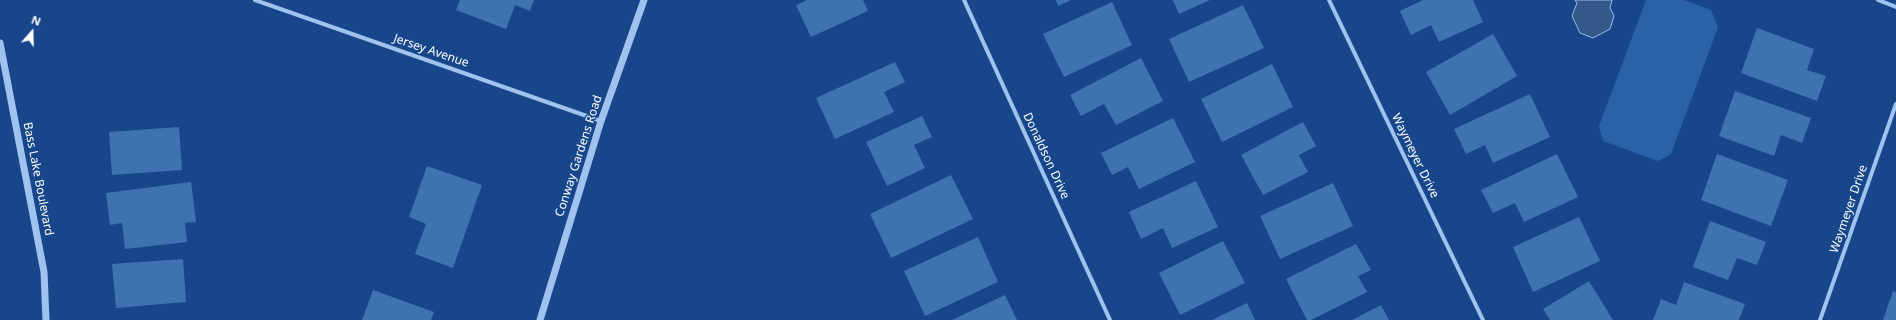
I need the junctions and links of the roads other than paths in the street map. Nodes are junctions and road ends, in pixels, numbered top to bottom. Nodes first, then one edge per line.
1 (255, 0) edge
2 (644, 0) edge
3 (964, 0) edge
4 (1329, 0) edge
5 (1878, 0) edge
6 (1896, 6) edge
7 (0, 43) edge
8 (1896, 104) edge
9 (601, 121) junction
10 (46, 320) edge
11 (540, 320) edge
12 (1110, 320) edge
13 (1483, 320) edge
14 (1820, 320) edge

1 - 9 street, Jersey Avenue
2 - 9 street, Conway Gardens Road
3 - 12 street, Donaldson Drive
4 - 13 street, Waymeyer Drive
5 - 6 street
7 - 10 street, Bass Lake Boulevard
8 - 14 street, Waymeyer Drive
9 - 11 street, Conway Gardens Road

